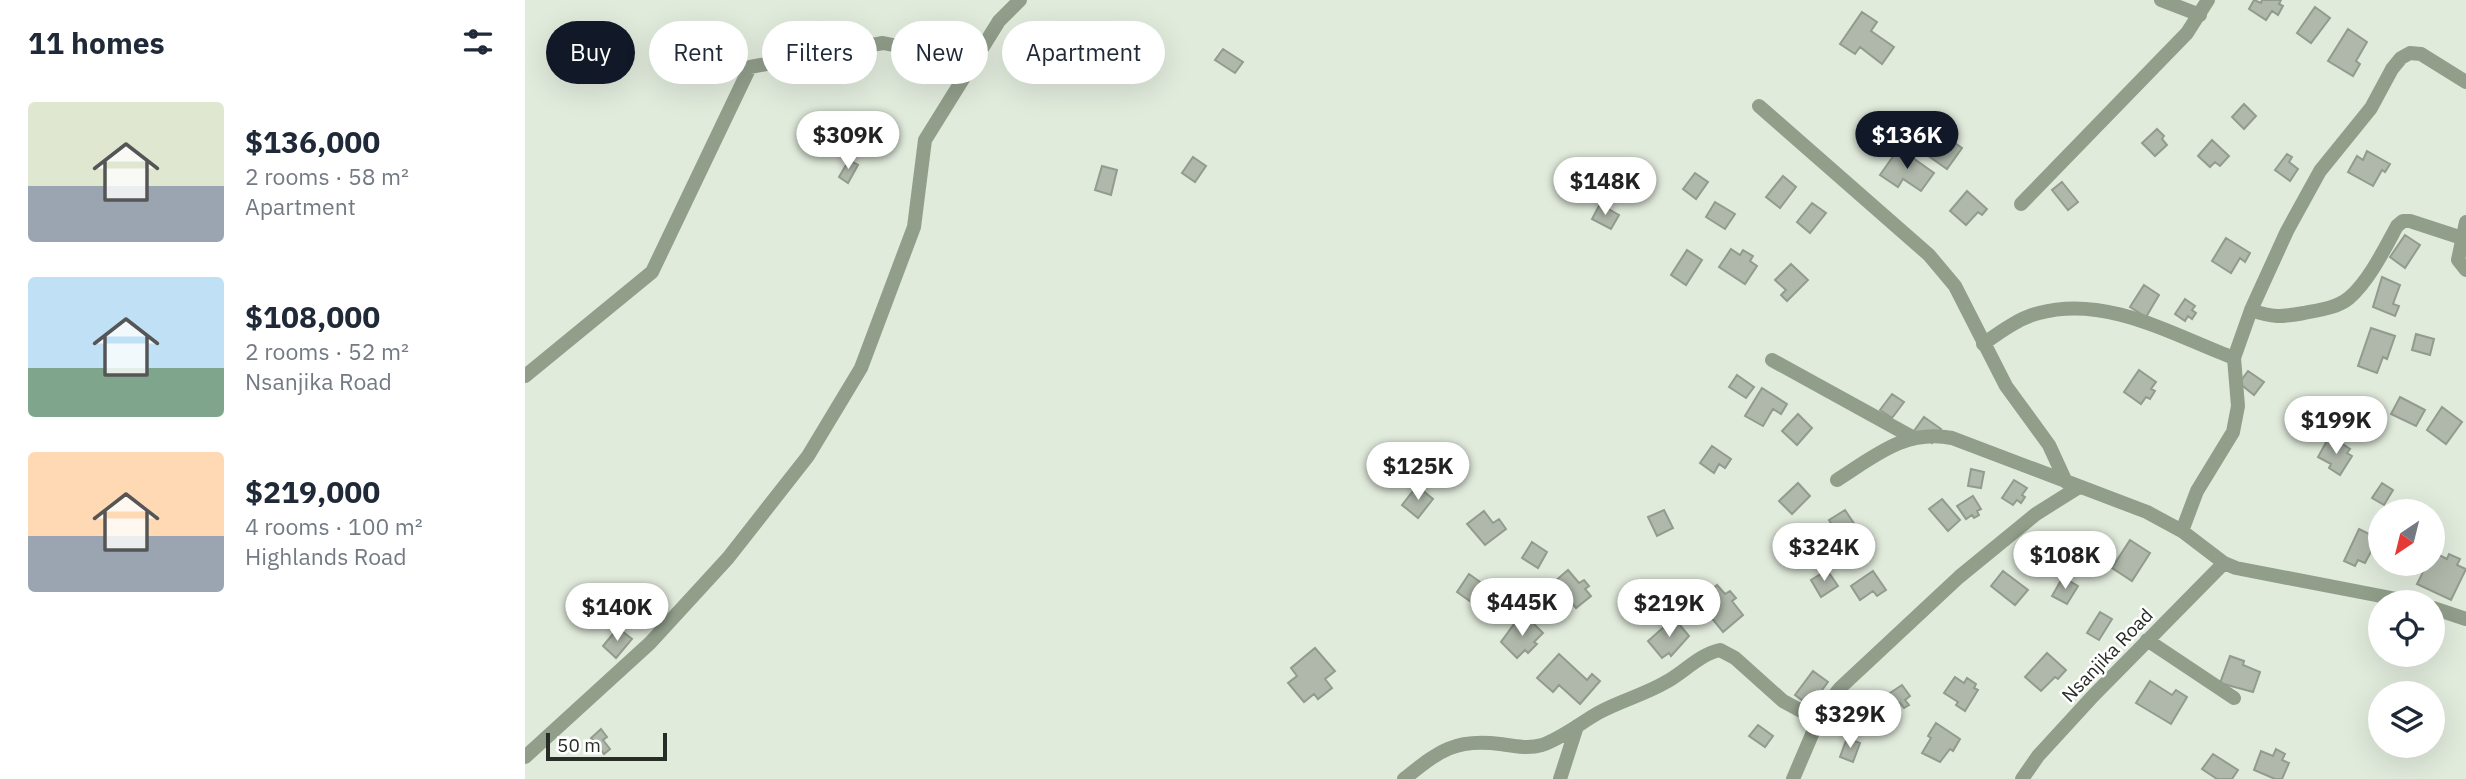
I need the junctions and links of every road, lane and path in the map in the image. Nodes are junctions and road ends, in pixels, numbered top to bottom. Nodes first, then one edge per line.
1 (1020, 0) edge
2 (2161, 0) edge
3 (2209, 0) edge
4 (2200, 16) junction
5 (988, 39) edge
6 (891, 45) edge
7 (2466, 82) edge
8 (960, 84) edge
9 (1759, 106) dead end
10 (2021, 204) dead end
11 (2466, 222) edge
12 (2462, 238) junction
13 (2466, 270) edge
14 (2251, 310) junction
15 (1983, 344) junction
16 (2234, 358) junction
17 (1772, 360) dead end
18 (525, 376) edge
19 (1912, 437) junction
20 (1837, 480) dead end
21 (2072, 484) junction
22 (2182, 531) junction
23 (2224, 563) junction
24 (2368, 594) edge
25 (2445, 612) edge
26 (2466, 618) edge
27 (2147, 640) junction
28 (2234, 698) dead end
29 (1818, 720) junction
30 (1577, 726) junction
31 (525, 757) edge
32 (1404, 779) edge
33 (1560, 779) edge
34 (1793, 779) edge
35 (2022, 779) edge

1 - 5 street
2 - 4 street
3 - 4 street
4 - 10 street
6 - 18 street
7 - 14 street
8 - 31 street
9 - 15 street
11 - 12 street
12 - 13 street
12 - 14 street
14 - 16 street
15 - 16 street
15 - 21 street
16 - 22 street
17 - 19 street
19 - 20 street
19 - 21 street
21 - 22 street
21 - 29 street
22 - 23 street
23 - 24 street
23 - 27 street, Nsanjika Road
25 - 26 street
27 - 28 street
27 - 35 street, Nsanjika Road
29 - 30 street
29 - 34 street
30 - 32 street
30 - 33 street

